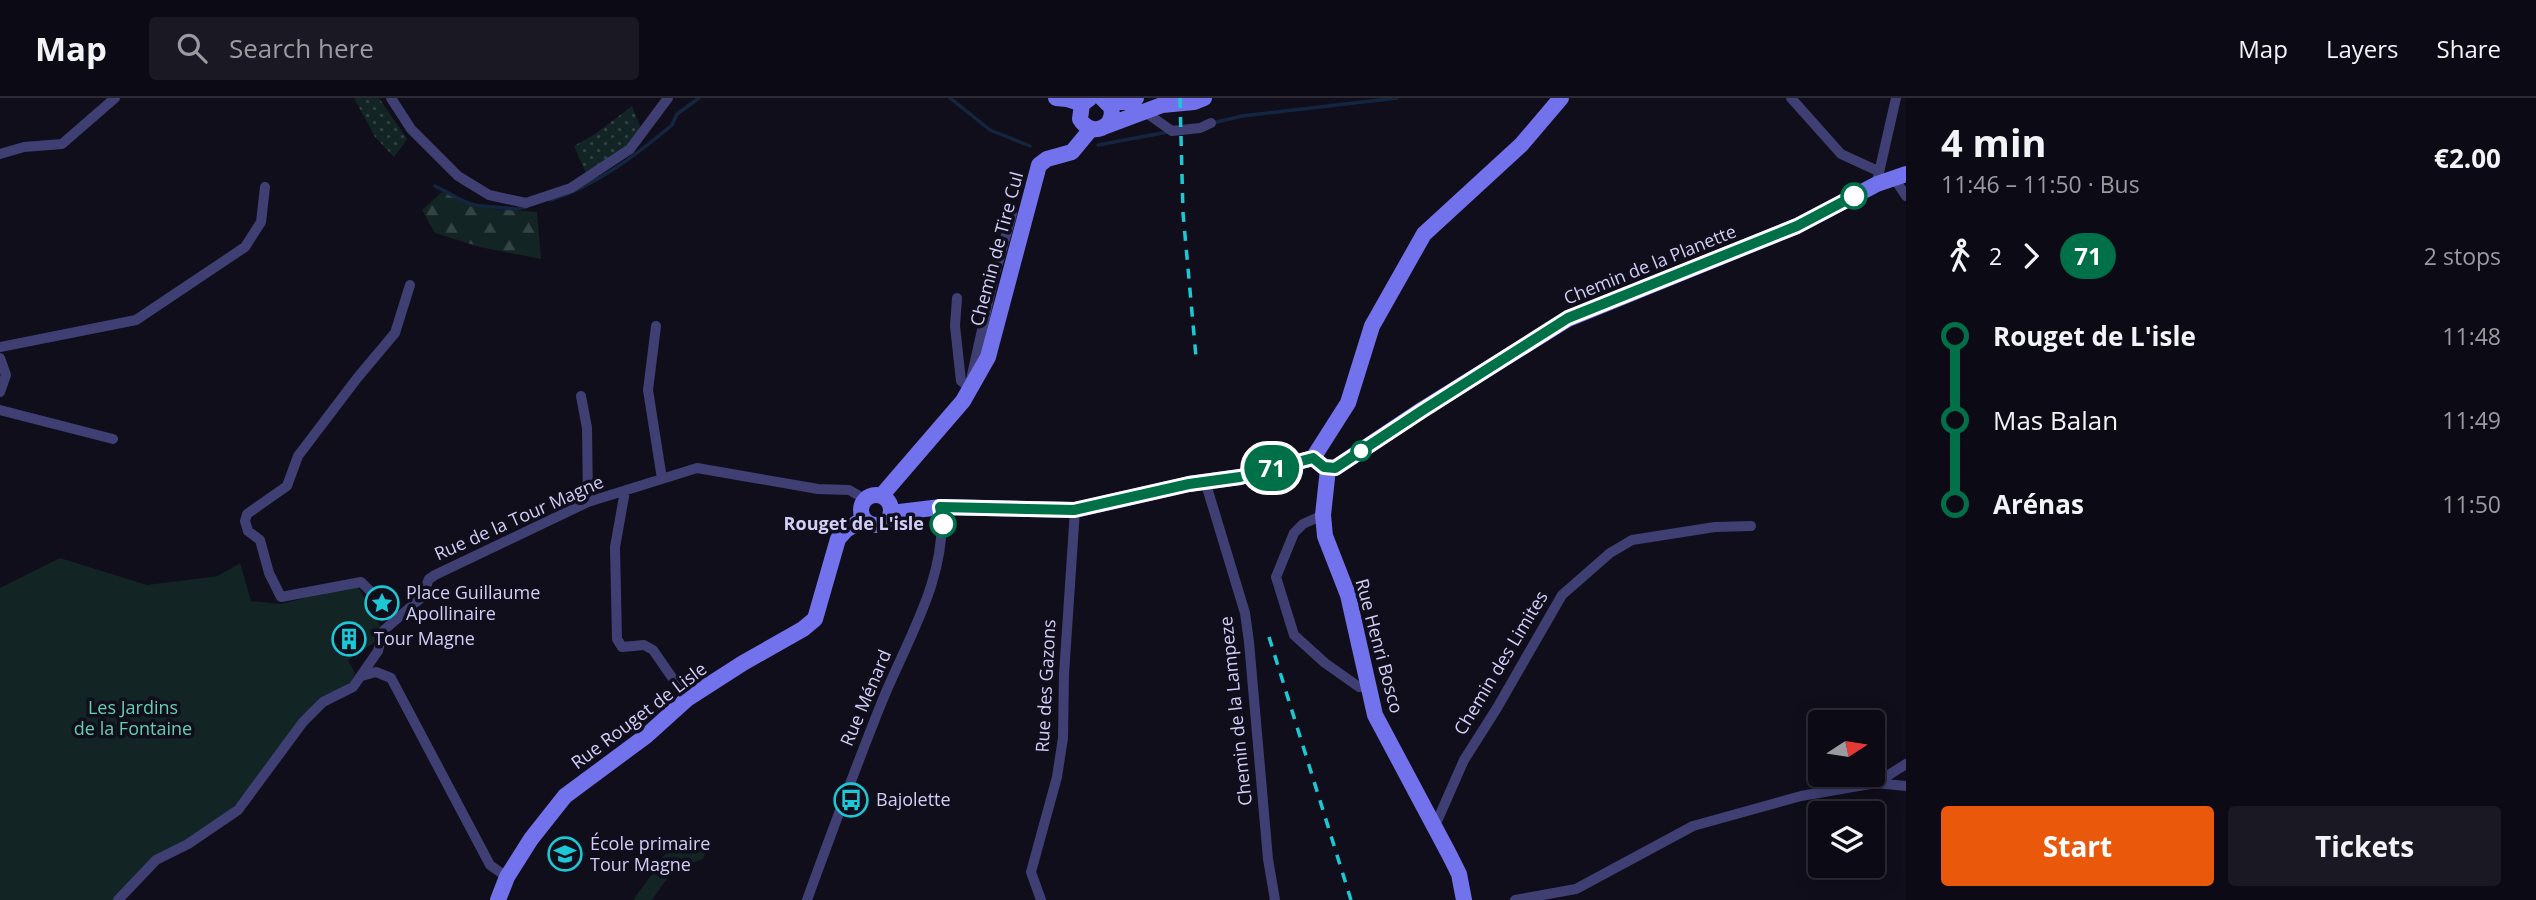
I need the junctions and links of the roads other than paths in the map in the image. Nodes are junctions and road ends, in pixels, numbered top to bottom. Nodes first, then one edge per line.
1 (115, 98) edge
2 (391, 98) edge
3 (668, 98) edge
4 (1056, 98) edge
5 (1204, 98) edge
6 (1561, 98) edge
7 (1791, 98) edge
8 (1896, 98) edge
9 (1105, 100) edge
10 (1086, 101) edge
11 (1140, 105) edge
12 (1211, 123) dead end
13 (1098, 128) junction
14 (0, 154) edge
15 (1900, 176) edge
16 (1878, 178) junction
17 (265, 187) dead end
18 (1906, 197) edge
19 (1012, 214) dead end
20 (410, 285) dead end
21 (957, 298) dead end
22 (656, 326) dead end
23 (0, 347) edge
24 (0, 358) edge
25 (0, 391) edge
26 (967, 395) junction
27 (580, 396) dead end
28 (0, 410) edge
29 (113, 439) dead end
30 (1313, 458) junction
31 (1328, 469) junction
32 (662, 480) junction
33 (1197, 483) junction
34 (625, 491) junction
35 (882, 495) junction
36 (865, 499) junction
37 (588, 502) junction
38 (940, 507) junction
39 (1074, 510) junction
40 (891, 513) junction
41 (1322, 515) junction
42 (863, 519) junction
43 (1751, 526) dead end
44 (398, 618) junction
45 (362, 676) junction
46 (1367, 686) junction
47 (687, 699) junction
48 (1906, 764) edge
49 (1885, 777) edge
50 (1885, 784) edge
51 (1906, 786) edge
52 (1847, 788) edge
53 (1433, 823) junction
54 (507, 877) junction
55 (118, 900) edge
56 (498, 900) edge
57 (807, 900) edge
58 (1041, 900) edge
59 (1275, 900) edge
60 (1464, 900) edge
61 (1515, 900) edge

1 - 14 street
2 - 3 street
4 - 10 street
5 - 11 street
6 - 30 street
7 - 16 street
8 - 16 street
9 - 11 street
9 - 13 street
10 - 13 street
11 - 12 street
11 - 13 street
13 - 26 street, Chemin de Tire Cul
15 - 16 street, Chemin de la Planette
15 - 18 street
16 - 31 street, Chemin de la Planette
17 - 23 street
19 - 26 street
20 - 44 street
21 - 26 street
22 - 32 street
24 - 25 street
26 - 35 street, Chemin de Tire Cul
27 - 37 street
28 - 29 street
30 - 31 street
30 - 33 street, bridge
31 - 41 street, Rue Henri Bosco
32 - 34 street, Rue de la Tour Magne
32 - 36 street, Rue de la Tour Magne
33 - 39 street
33 - 59 street, Chemin de la Lampeze
34 - 37 street, Rue de la Tour Magne
34 - 47 street
35 - 36 street
35 - 40 street
36 - 42 street
37 - 44 street, Rue de la Tour Magne
38 - 39 street
38 - 40 street
38 - 57 street, Rue Ménard
39 - 58 street, Rue des Gazons
40 - 42 street
41 - 46 street, Rue Henri Bosco
41 - 46 street
42 - 47 street, Rue Rouget de Lisle
43 - 53 street, Chemin des Limites
44 - 45 street, Rue de la Tour Magne
45 - 54 street
45 - 55 street, Rue de la Tour Magne
46 - 53 street, Rue Henri Bosco
47 - 54 street, Rue Rouget de Lisle
48 - 49 street
50 - 51 street
52 - 61 street
53 - 60 street, Rue Henri Bosco
54 - 56 street, Rue Rouget de Lisle

